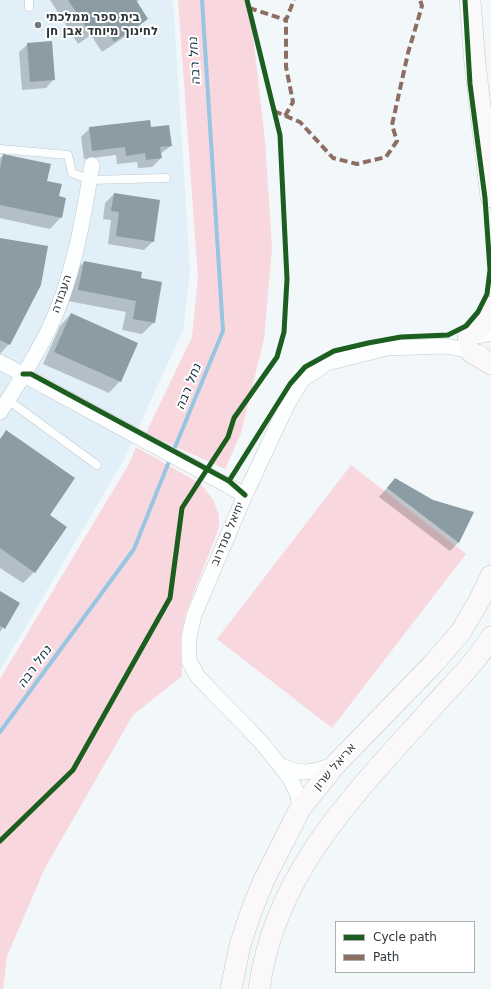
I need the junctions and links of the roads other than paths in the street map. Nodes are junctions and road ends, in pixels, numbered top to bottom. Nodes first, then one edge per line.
1 (470, 0) edge
2 (0, 149) edge
3 (92, 165) dead end
4 (166, 178) dead end
5 (90, 180) junction
6 (491, 197) edge
7 (491, 307) edge
8 (491, 333) edge
9 (477, 348) edge
10 (0, 362) edge
11 (491, 364) edge
12 (23, 374) junction
13 (4, 406) edge
14 (96, 465) dead end
15 (245, 495) junction
16 (491, 576) edge
17 (491, 637) edge
18 (336, 764) junction
19 (281, 766) junction
20 (300, 809) junction
21 (231, 989) edge
22 (259, 989) edge

1 - 6 main road
2 - 5 lane
3 - 5 street, העבודה
4 - 5 lane
5 - 12 street, העבודה
7 - 9 main road
8 - 9 street, יחיאל סנדרוב
9 - 11 main road
9 - 15 street, יחיאל סנדרוב
10 - 12 street
12 - 13 street, העבודה
12 - 15 street
13 - 14 lane
15 - 19 street, יחיאל סנדרוב
16 - 18 main road, אריאל שרון
17 - 22 main road
18 - 19 street
18 - 20 main road, אריאל שרון
19 - 20 street, יחיאל סנדרוב
20 - 21 main road, אריאל שרון

